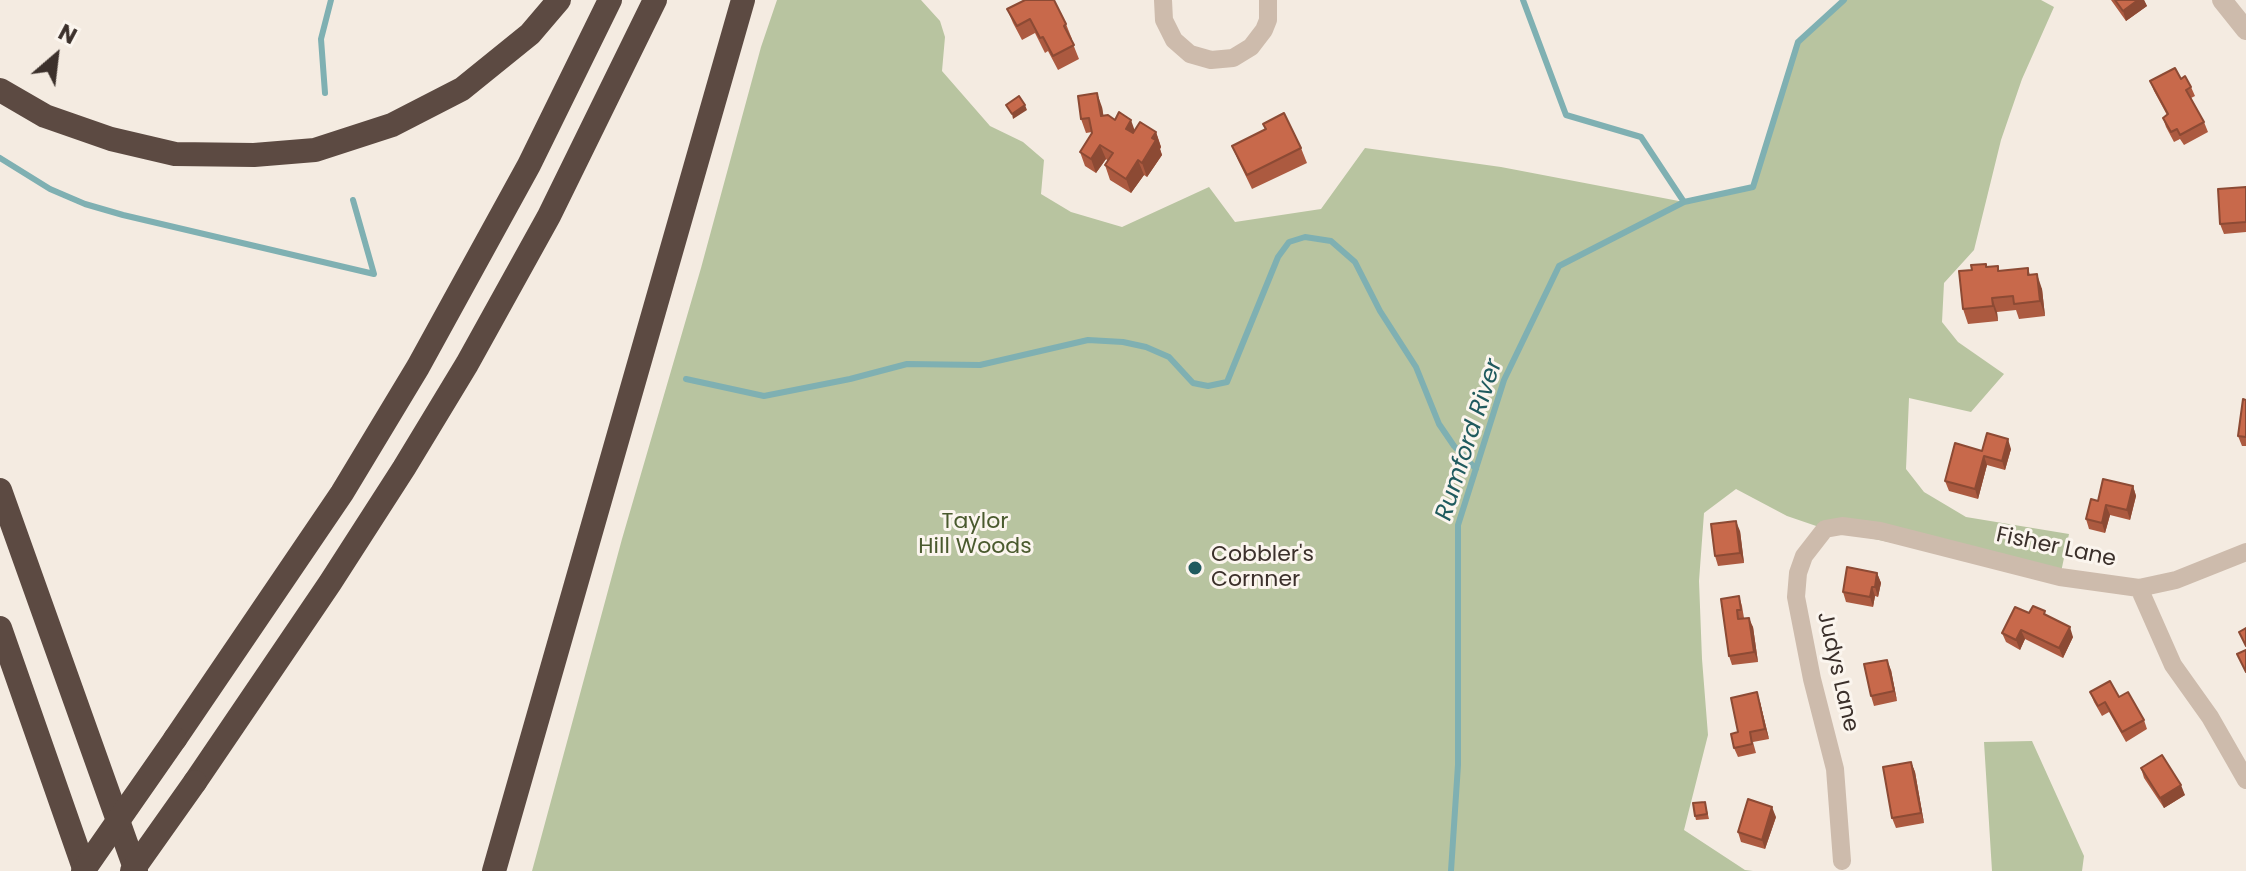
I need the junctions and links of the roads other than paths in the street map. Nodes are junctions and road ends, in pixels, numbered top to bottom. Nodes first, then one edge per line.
1 (559, 0) edge
2 (610, 0) edge
3 (655, 0) edge
4 (743, 0) edge
5 (1163, 0) edge
6 (1268, 0) edge
7 (2222, 0) edge
8 (2246, 30) edge
9 (0, 90) edge
10 (0, 490) edge
11 (1853, 527) joint
12 (2246, 552) edge
13 (2139, 588) junction
14 (0, 628) edge
15 (2246, 780) edge
16 (1842, 861) dead end
17 (84, 871) edge
18 (134, 871) edge
19 (494, 871) edge

1 - 9 highway
2 - 17 highway, bridge
3 - 18 highway, bridge
4 - 19 highway
5 - 6 street
7 - 8 street
10 - 18 highway
11 - 13 street, Fisher Lane
11 - 16 street, Judys Lane
12 - 13 street, Fisher Lane
13 - 15 street
14 - 17 highway

